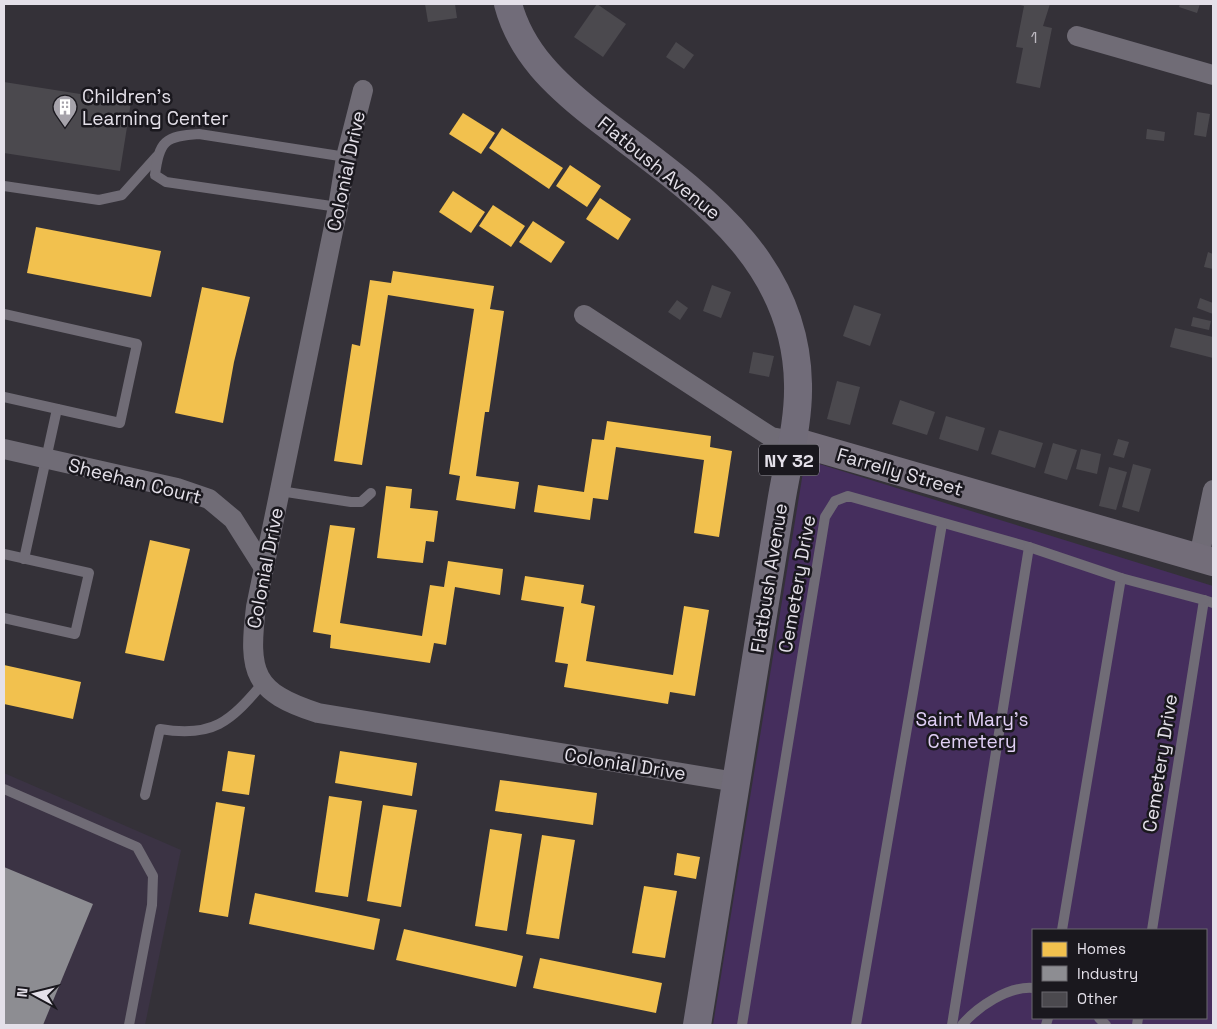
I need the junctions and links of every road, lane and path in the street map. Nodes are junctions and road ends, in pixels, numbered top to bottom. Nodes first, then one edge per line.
1 (508, 4) edge
2 (1077, 36) dead end
3 (1213, 75) edge
4 (363, 90) dead end
5 (157, 155) junction
6 (346, 157) junction
7 (4, 186) edge
8 (338, 207) junction
9 (4, 314) edge
10 (584, 315) dead end
11 (4, 397) edge
12 (57, 409) junction
13 (793, 441) junction
14 (4, 449) edge
15 (46, 459) junction
16 (1213, 490) edge
17 (280, 491) junction
18 (371, 493) dead end
19 (942, 524) junction
20 (1029, 547) junction
21 (4, 554) edge
22 (24, 559) junction
23 (1206, 560) edge
24 (264, 568) junction
25 (1121, 578) junction
26 (1208, 602) edge
27 (4, 618) edge
28 (263, 683) junction
29 (736, 782) junction
30 (4, 789) edge
31 (145, 795) dead end
32 (1062, 929) edge
33 (1152, 929) edge
34 (1032, 988) edge
35 (130, 1025) edge
36 (697, 1025) edge
37 (742, 1025) edge
38 (856, 1025) edge
39 (952, 1025) edge
40 (962, 1025) edge

1 - 13 main road, Flatbush Avenue / NY 32
2 - 3 street
4 - 6 street, Colonial Drive
5 - 6 lane
5 - 7 lane
5 - 8 lane
6 - 8 street, Colonial Drive
8 - 17 street, Colonial Drive
9 - 12 lane
10 - 13 street, Farrelly Street
11 - 12 lane
12 - 15 lane
13 - 23 street, Farrelly Street
13 - 29 main road, Flatbush Avenue / NY 32
14 - 15 street, Sheehan Court
15 - 22 lane
15 - 24 street, Sheehan Court
16 - 23 street
17 - 18 lane
17 - 24 street, Colonial Drive
19 - 20 lane, Cemetery Drive
19 - 37 lane, Cemetery Drive
19 - 38 lane
20 - 25 lane, Cemetery Drive
20 - 39 lane
21 - 22 lane
22 - 27 lane
24 - 28 street, Colonial Drive
25 - 26 lane, Cemetery Drive
25 - 32 lane
26 - 33 lane, Cemetery Drive
28 - 29 street, Colonial Drive
28 - 31 lane
29 - 36 main road, Flatbush Avenue / NY 32
30 - 35 lane
34 - 40 lane

